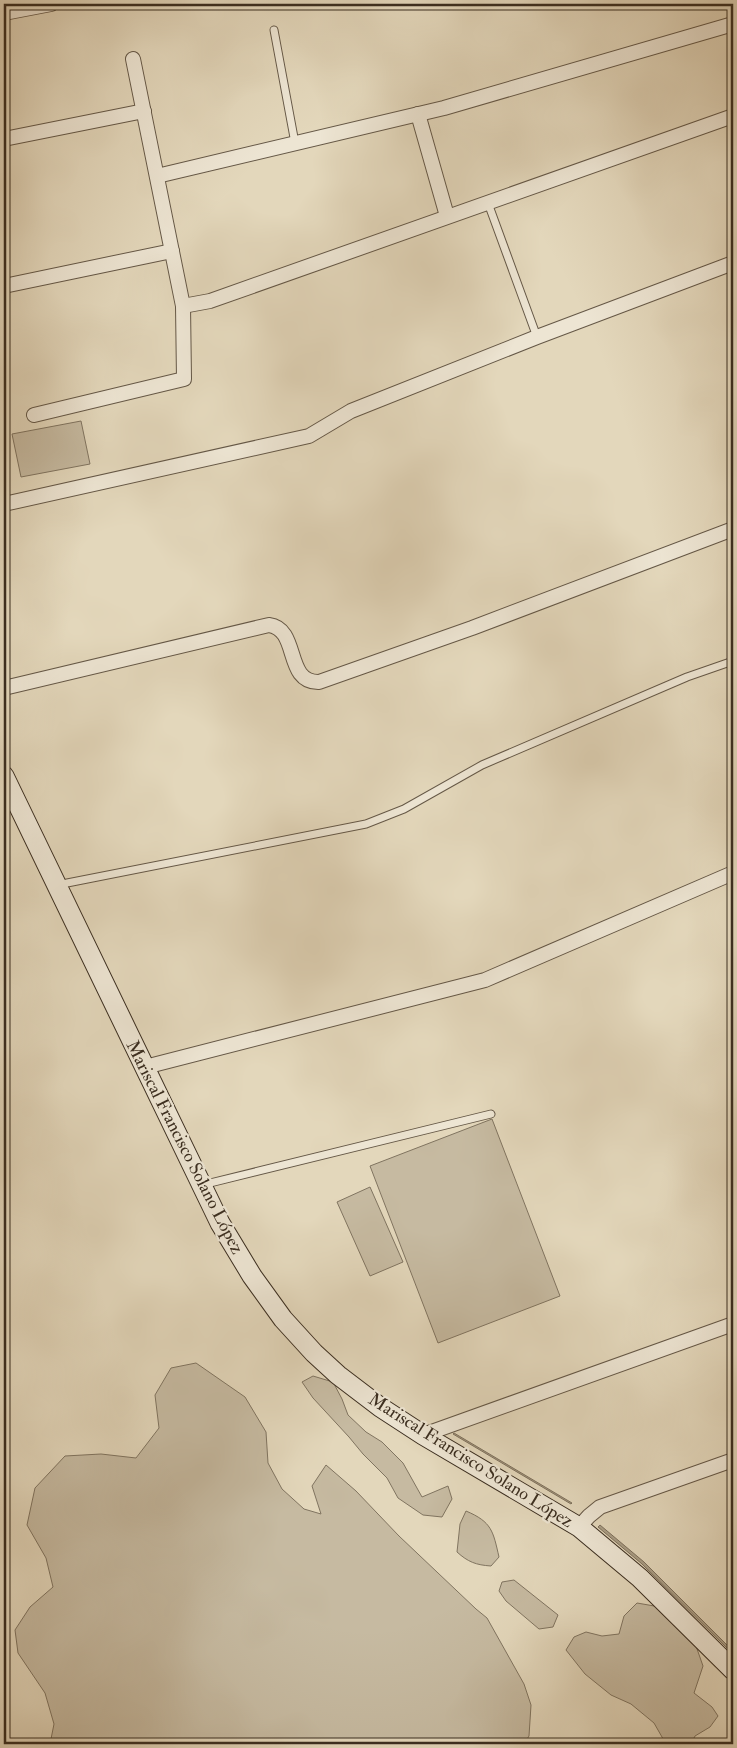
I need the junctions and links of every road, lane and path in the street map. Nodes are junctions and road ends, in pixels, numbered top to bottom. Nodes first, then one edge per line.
1 (52, 4) edge
2 (4, 13) edge
3 (733, 24) edge
4 (274, 30) dead end
5 (133, 59) dead end
6 (144, 111) junction
7 (418, 114) junction
8 (733, 116) edge
9 (4, 139) edge
10 (295, 143) junction
11 (157, 176) junction
12 (488, 203) junction
13 (447, 216) junction
14 (172, 251) junction
15 (733, 263) edge
16 (4, 286) edge
17 (183, 306) junction
18 (537, 337) junction
19 (34, 415) dead end
20 (4, 504) edge
21 (733, 529) edge
22 (733, 662) edge
23 (4, 688) edge
24 (4, 776) edge
25 (733, 873) edge
26 (56, 885) junction
27 (145, 1067) junction
28 (491, 1114) dead end
29 (201, 1185) junction
30 (733, 1324) edge
31 (423, 1435) junction
32 (733, 1460) edge
33 (579, 1527) junction
34 (733, 1670) edge
35 (733, 1741) edge
36 (730, 1744) edge

1 - 2 street
3 - 7 street
4 - 10 lane
5 - 6 street
6 - 9 street
6 - 11 street
7 - 10 street
7 - 13 street
8 - 12 street
10 - 11 street
11 - 14 street
12 - 13 street
12 - 18 lane
13 - 17 street
14 - 16 street
14 - 17 street
15 - 18 street
17 - 19 street
18 - 20 street
21 - 23 street
22 - 26 lane
24 - 26 street, Mariscal Francisco Solano López
25 - 27 street
26 - 27 street, Mariscal Francisco Solano López
27 - 29 street, Mariscal Francisco Solano López
28 - 29 lane
29 - 31 street, Mariscal Francisco Solano López
30 - 31 street
31 - 33 street, Mariscal Francisco Solano López
32 - 33 street
33 - 34 street, Mariscal Francisco Solano López
35 - 36 lane

